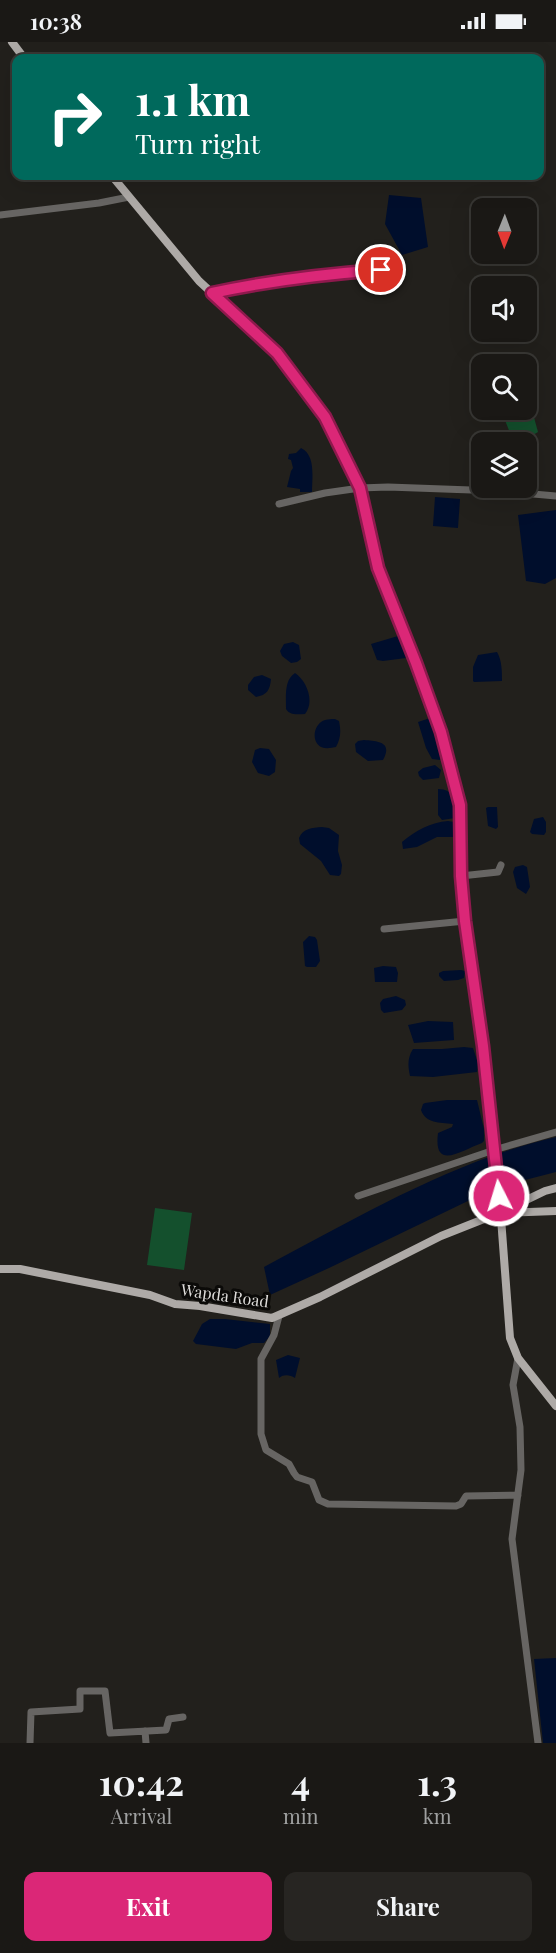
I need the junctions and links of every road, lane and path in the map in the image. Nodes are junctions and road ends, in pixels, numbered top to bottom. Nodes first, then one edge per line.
1 (115, 180) edge
2 (129, 197) junction
3 (0, 214) edge
4 (381, 270) dead end
5 (212, 293) junction
6 (360, 488) junction
7 (556, 496) edge
8 (279, 504) dead end
9 (501, 865) dead end
10 (461, 876) junction
11 (465, 921) junction
12 (384, 929) dead end
13 (556, 1132) edge
14 (494, 1150) junction
15 (556, 1188) edge
16 (358, 1196) dead end
17 (556, 1211) edge
18 (499, 1213) junction
19 (0, 1269) edge
20 (279, 1316) junction
21 (518, 1358) junction
22 (556, 1406) edge
23 (518, 1495) junction
24 (183, 1717) dead end
25 (145, 1731) junction
26 (30, 1743) edge
27 (146, 1743) edge
28 (538, 1743) edge

1 - 2 main road
2 - 3 street
2 - 5 main road
4 - 5 street
5 - 6 main road
6 - 7 street
6 - 8 street
6 - 10 main road
9 - 10 street
10 - 11 main road
11 - 12 street
11 - 14 main road
13 - 14 street
14 - 16 street
14 - 18 main road
15 - 18 main road, Wapda Road
17 - 18 main road
18 - 20 main road, Wapda Road
18 - 21 main road
19 - 20 main road, Wapda Road
20 - 23 street
21 - 22 main road
21 - 23 street
23 - 28 street
24 - 25 street
25 - 26 street
25 - 27 street

